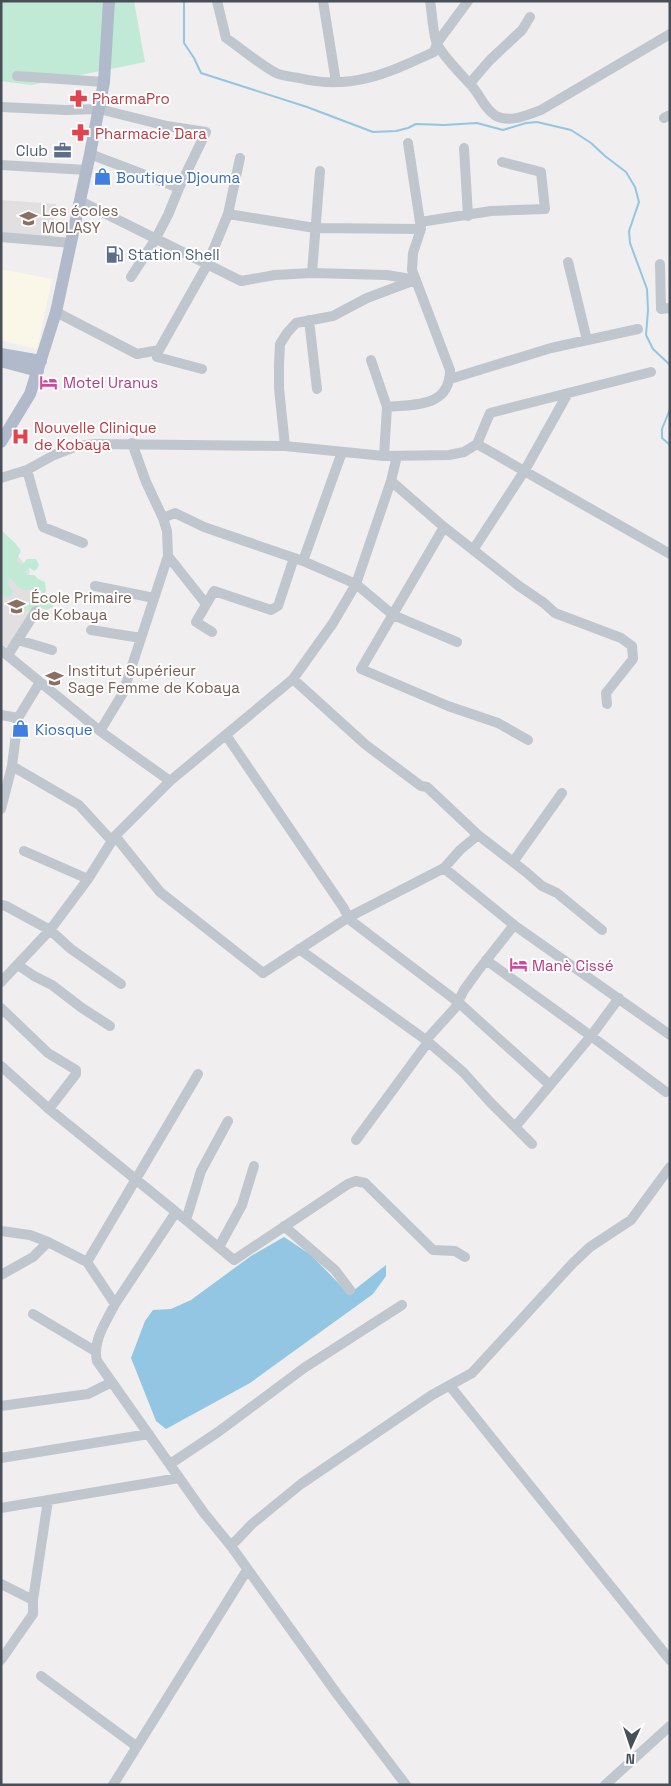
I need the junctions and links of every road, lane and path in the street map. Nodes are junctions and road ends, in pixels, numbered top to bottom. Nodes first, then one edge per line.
1 (109, 1) edge
2 (216, 1) edge
3 (323, 1) edge
4 (430, 1) edge
5 (468, 1) edge
6 (530, 17) dead end
7 (670, 34) edge
8 (437, 43) junction
9 (17, 76) dead end
10 (104, 82) junction
11 (336, 82) junction
12 (470, 83) junction
13 (1, 107) edge
14 (99, 108) junction
15 (408, 144) dead end
16 (464, 148) dead end
17 (90, 154) junction
18 (240, 158) dead end
19 (502, 162) dead end
20 (1, 165) edge
21 (87, 170) junction
22 (320, 171) dead end
23 (179, 188) junction
24 (80, 201) junction
25 (228, 214) junction
26 (468, 216) junction
27 (421, 226) junction
28 (315, 228) junction
29 (1, 237) edge
30 (155, 240) junction
31 (71, 243) junction
32 (568, 262) dead end
33 (660, 264) dead end
34 (207, 265) junction
35 (312, 273) junction
36 (131, 277) dead end
37 (416, 280) junction
38 (670, 308) edge
39 (56, 312) junction
40 (309, 320) junction
41 (638, 329) dead end
42 (587, 340) junction
43 (160, 350) junction
44 (3, 360) edge
45 (371, 360) dead end
46 (39, 366) junction
47 (202, 369) dead end
48 (651, 372) dead end
49 (450, 379) junction
50 (316, 389) dead end
51 (568, 393) junction
52 (387, 407) junction
53 (1, 442) edge
54 (132, 443) junction
55 (477, 444) junction
56 (285, 446) junction
57 (342, 452) junction
58 (384, 456) junction
59 (397, 456) junction
60 (27, 470) junction
61 (525, 470) junction
62 (1, 478) edge
63 (391, 481) junction
64 (163, 518) junction
65 (444, 527) junction
66 (83, 543) dead end
67 (473, 550) junction
68 (670, 554) edge
69 (168, 556) junction
70 (298, 560) junction
71 (356, 584) junction
72 (95, 586) dead end
73 (154, 598) junction
74 (206, 604) junction
75 (36, 611) dead end
76 (393, 615) junction
77 (91, 630) dead end
78 (212, 632) dead end
79 (141, 638) junction
80 (18, 640) junction
81 (457, 642) dead end
82 (52, 650) dead end
83 (4, 653) edge
84 (293, 678) junction
85 (40, 682) junction
86 (607, 704) dead end
87 (1, 715) edge
88 (18, 718) junction
89 (100, 731) junction
90 (226, 735) junction
91 (528, 740) dead end
92 (12, 766) junction
93 (170, 782) junction
94 (562, 793) dead end
95 (1, 809) edge
96 (478, 835) junction
97 (113, 838) junction
98 (24, 851) dead end
99 (513, 862) junction
100 (444, 868) junction
101 (88, 879) junction
102 (1, 905) edge
103 (349, 917) junction
104 (514, 925) junction
105 (50, 930) junction
106 (602, 930) dead end
107 (298, 949) junction
108 (486, 960) junction
109 (18, 965) junction
110 (1, 982) edge
111 (122, 984) dead end
112 (619, 998) junction
113 (458, 1002) junction
114 (1, 1008) edge
115 (110, 1026) dead end
116 (670, 1035) edge
117 (591, 1036) junction
118 (427, 1041) junction
119 (1, 1066) edge
120 (198, 1074) dead end
121 (550, 1085) junction
122 (666, 1092) dead end
123 (49, 1109) junction
124 (228, 1121) dead end
125 (515, 1127) junction
126 (356, 1140) dead end
127 (532, 1144) dead end
128 (254, 1166) dead end
129 (670, 1167) edge
130 (136, 1179) junction
131 (176, 1212) junction
132 (186, 1220) junction
133 (284, 1226) junction
134 (1, 1231) edge
135 (48, 1242) junction
136 (219, 1247) junction
137 (465, 1257) dead end
138 (87, 1262) junction
139 (1, 1274) edge
140 (350, 1290) dead end
141 (115, 1304) junction
142 (402, 1305) dead end
143 (33, 1314) dead end
144 (95, 1351) junction
145 (112, 1382) junction
146 (450, 1386) junction
147 (1, 1406) edge
148 (149, 1434) junction
149 (1, 1458) edge
150 (170, 1464) junction
151 (179, 1478) junction
152 (48, 1500) junction
153 (1, 1508) edge
154 (231, 1546) junction
155 (246, 1570) junction
156 (1, 1584) edge
157 (32, 1600) junction
158 (1, 1660) edge
159 (670, 1660) edge
160 (41, 1676) dead end
161 (670, 1726) edge
162 (136, 1746) junction
163 (113, 1785) edge
164 (406, 1785) edge
165 (605, 1785) edge

1 - 10 main road
2 - 11 street
3 - 11 street
4 - 8 street
5 - 8 street
6 - 12 street
7 - 12 street
8 - 11 street
8 - 12 street
9 - 10 street
10 - 14 main road
13 - 14 street
14 - 17 main road
14 - 23 street
15 - 27 street
16 - 26 street
17 - 21 main road
17 - 23 street
18 - 25 street
19 - 26 street
20 - 21 street
21 - 24 main road
22 - 28 street
23 - 30 street
24 - 30 street
24 - 31 main road
25 - 28 street
25 - 34 street
26 - 27 street
27 - 28 street
27 - 37 street
28 - 35 street
29 - 31 street
30 - 34 street
30 - 36 street
31 - 39 main road
32 - 42 street
33 - 38 street
34 - 35 street
34 - 43 street
35 - 37 street
37 - 40 street
37 - 49 street
39 - 43 street
39 - 46 main road
40 - 50 street
40 - 56 street
41 - 42 street
42 - 49 street
43 - 47 street
44 - 46 main road
45 - 52 street
46 - 53 main road
48 - 51 street
49 - 52 street
51 - 55 street
51 - 61 street
52 - 58 street
54 - 56 street
54 - 60 street
54 - 64 street
55 - 59 street
55 - 61 street
56 - 57 street
57 - 58 street
57 - 70 street
58 - 59 street
59 - 63 street
60 - 62 street
60 - 66 street
61 - 67 street
61 - 68 street
63 - 65 street
63 - 71 street
64 - 69 street
64 - 70 street
65 - 67 street
65 - 76 street
67 - 86 street
69 - 73 street
69 - 74 street
70 - 71 street
70 - 74 street
71 - 76 street
71 - 84 street
72 - 73 street
73 - 79 street
74 - 78 street
75 - 80 street
76 - 81 street
76 - 91 street
77 - 79 street
79 - 89 street
80 - 82 street
80 - 83 street
83 - 85 street
84 - 90 street
84 - 96 street
85 - 88 street
85 - 89 street
87 - 88 street
88 - 92 street
89 - 93 street
90 - 93 street
90 - 103 street
92 - 95 street
92 - 97 street
93 - 97 street
94 - 99 street
96 - 99 street
96 - 100 street
97 - 101 street
97 - 107 street
98 - 101 street
99 - 106 street
100 - 103 street
100 - 104 street
101 - 105 street
102 - 105 street
103 - 107 street
103 - 113 street
104 - 108 street
104 - 112 street
105 - 109 street
105 - 111 street
107 - 118 street
108 - 113 street
108 - 117 street
109 - 110 street
109 - 115 street
112 - 116 street
112 - 117 street
113 - 118 street
113 - 121 street
114 - 123 street
117 - 121 street
117 - 122 street
118 - 125 street
118 - 126 street
119 - 123 street
120 - 130 street
121 - 125 street
123 - 130 street
124 - 132 street
125 - 127 street
128 - 136 street
129 - 146 street
130 - 131 street
130 - 138 street
131 - 132 street
131 - 141 street
132 - 136 street
133 - 136 street
133 - 137 street
133 - 140 street
134 - 135 street
135 - 138 street
135 - 139 street
138 - 141 street
141 - 144 street
142 - 150 street
143 - 144 street
144 - 145 street
145 - 147 street
145 - 148 street
146 - 154 street
146 - 159 street
148 - 149 street
148 - 150 street
150 - 151 street
151 - 152 street
151 - 154 street
152 - 153 street
152 - 157 street
154 - 155 street
155 - 162 street
155 - 164 street
156 - 157 street
157 - 158 street
160 - 162 street
161 - 165 street
162 - 163 street

